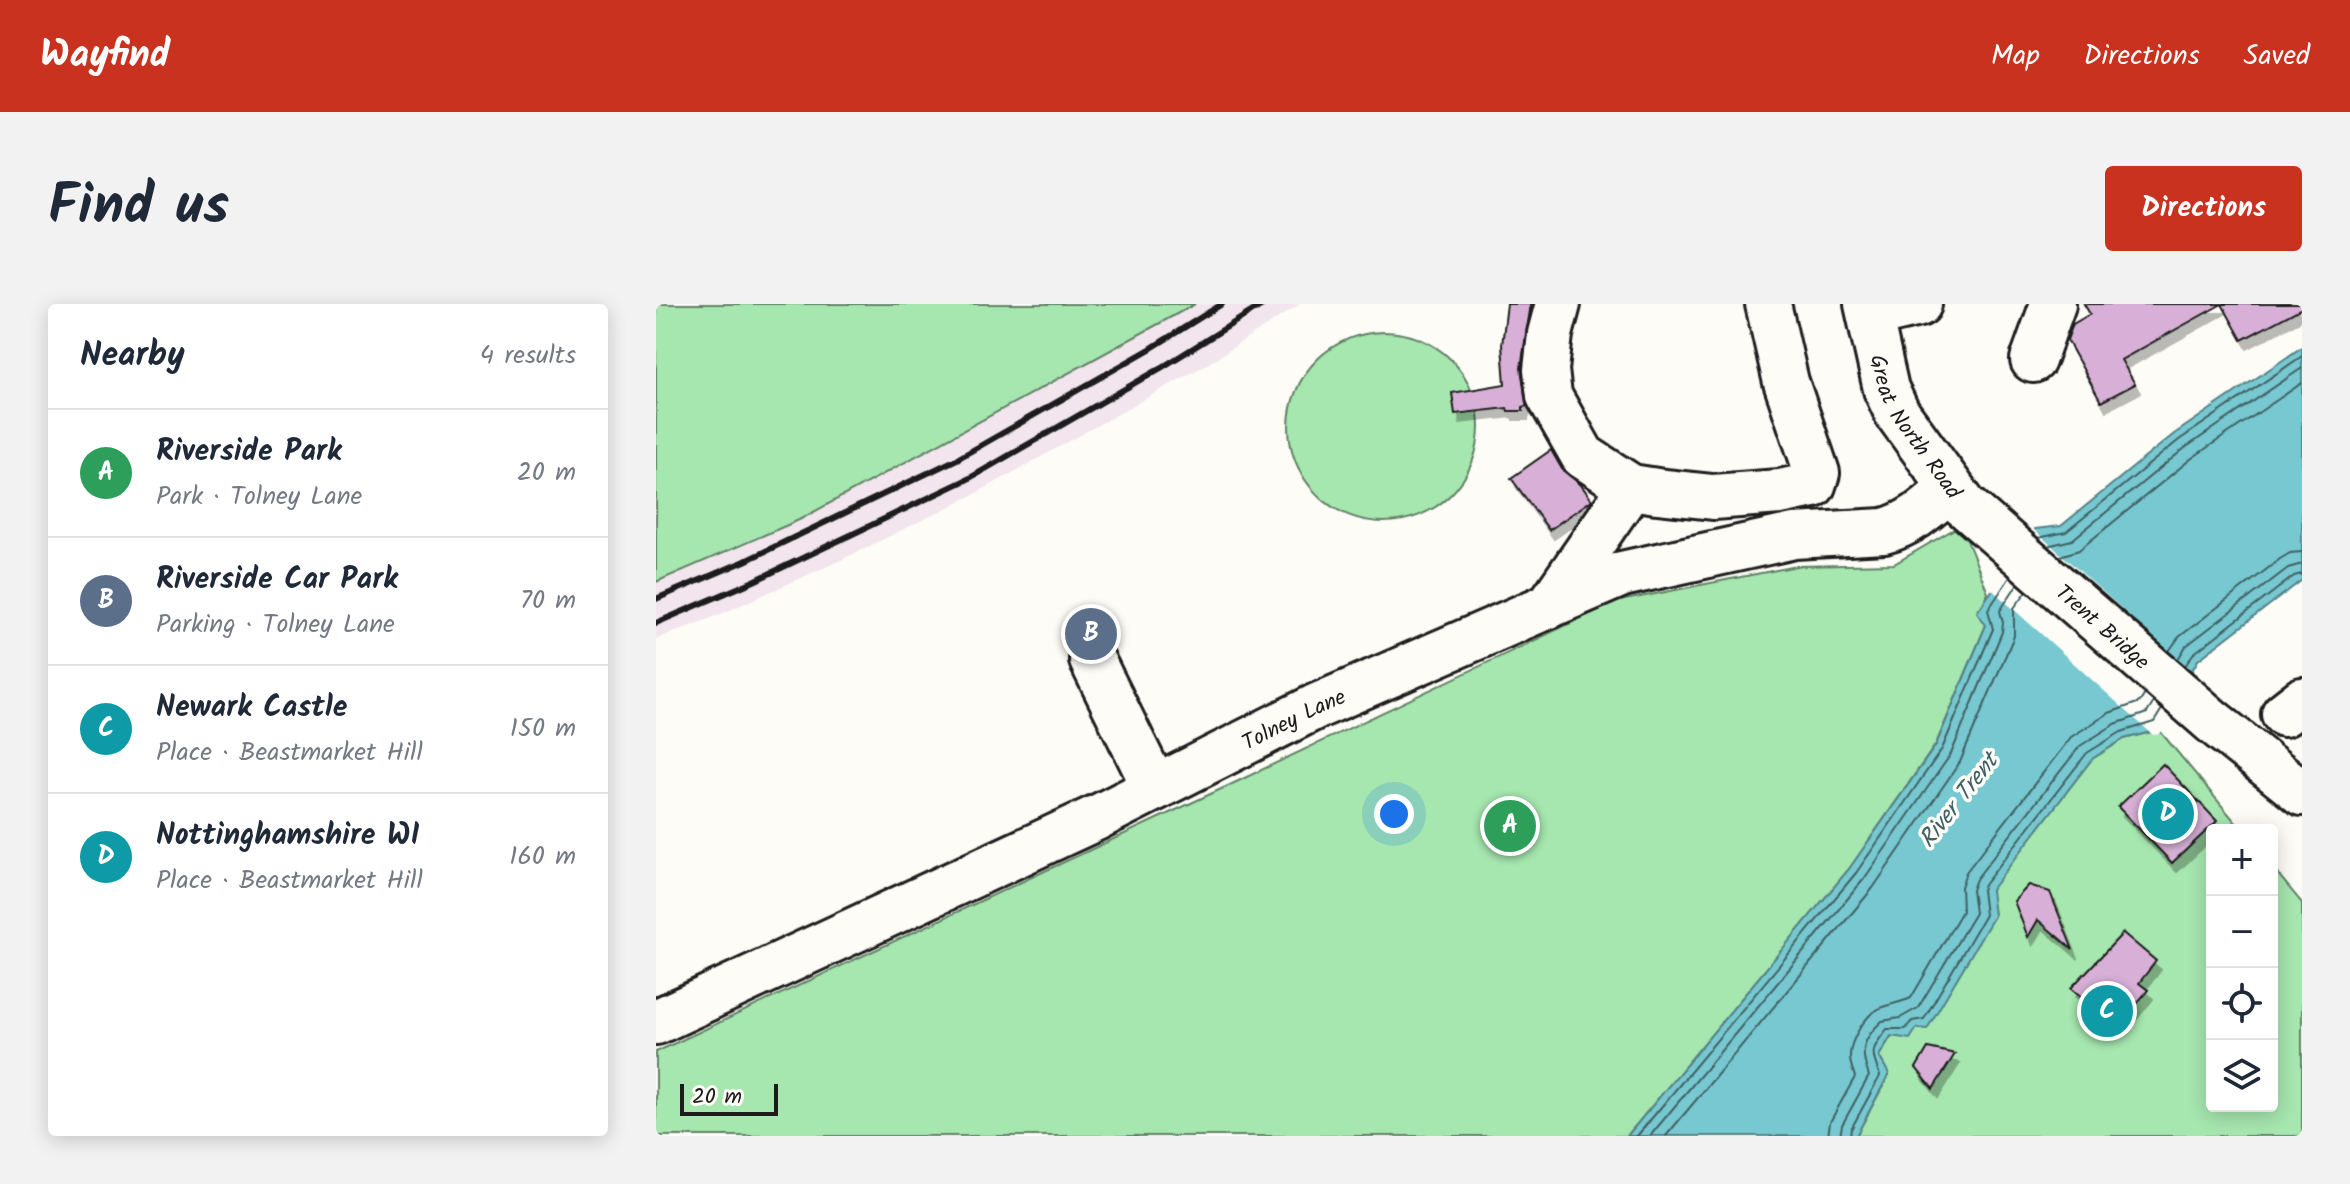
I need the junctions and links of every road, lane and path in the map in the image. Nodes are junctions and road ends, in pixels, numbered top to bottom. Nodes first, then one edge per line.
1 (1558, 304) edge
2 (1768, 304) edge
3 (1919, 304) edge
4 (2053, 304) edge
5 (1870, 310) edge
6 (2033, 360) dead end
7 (1631, 487) junction
8 (1950, 489) junction
9 (1996, 532) joint
10 (1549, 606) junction
11 (1092, 660) dead end
12 (1155, 788) junction
13 (2302, 793) edge
14 (656, 1022) edge

1 - 7 street
2 - 7 street
3 - 5 street
4 - 6 street
5 - 8 street, Great North Road
7 - 10 street
8 - 9 street, Great North Road
8 - 10 street, Tolney Lane
9 - 13 street, Trent Bridge
10 - 12 street, Tolney Lane
11 - 12 street
12 - 14 street, Tolney Lane

